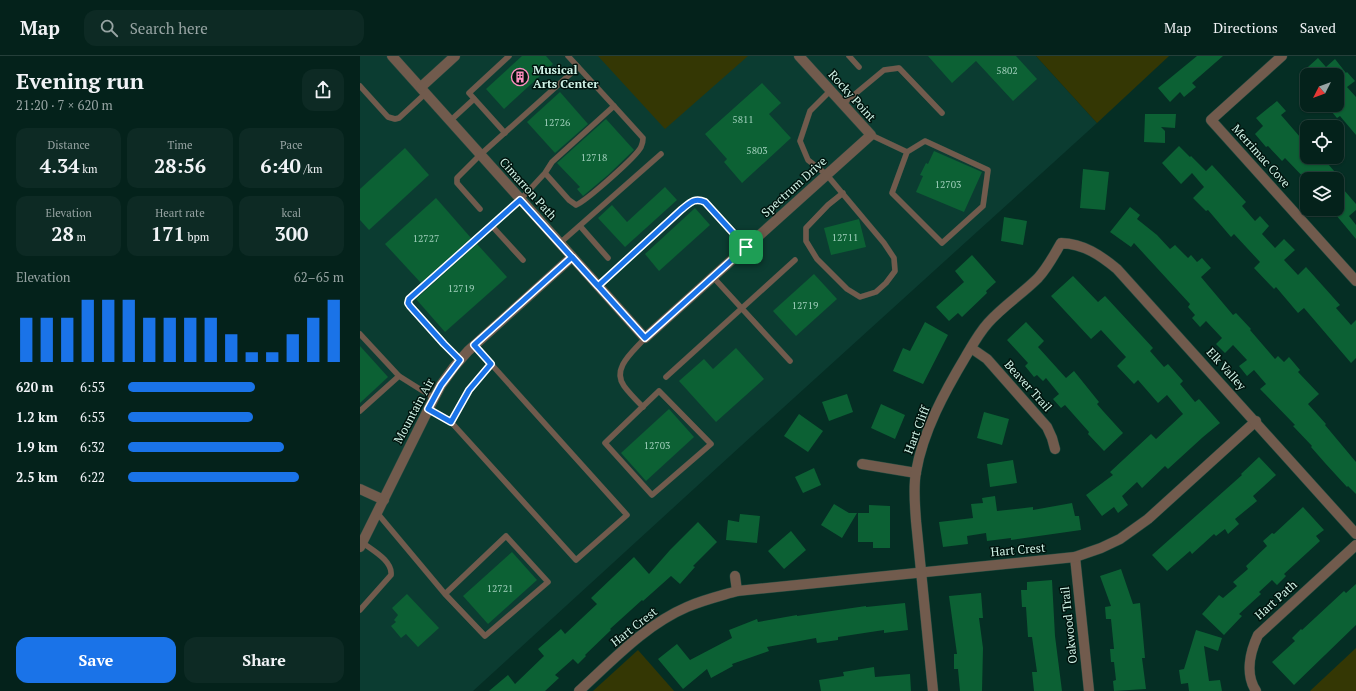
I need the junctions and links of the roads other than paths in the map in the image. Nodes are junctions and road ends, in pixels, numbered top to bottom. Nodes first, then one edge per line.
1 (392, 56) edge
2 (455, 56) edge
3 (509, 56) edge
4 (568, 56) edge
5 (799, 56) edge
6 (849, 56) edge
7 (1282, 56) edge
8 (578, 67) junction
9 (860, 67) dead end
10 (360, 86) edge
11 (424, 90) junction
12 (830, 91) junction
13 (474, 99) junction
14 (843, 104) junction
15 (614, 106) junction
16 (942, 113) dead end
17 (450, 121) junction
18 (505, 133) junction
19 (870, 135) junction
20 (907, 152) junction
21 (661, 154) dead end
22 (480, 155) junction
23 (545, 173) junction
24 (827, 175) junction
25 (843, 193) junction
26 (520, 200) junction
27 (480, 209) dead end
28 (491, 225) junction
29 (580, 226) junction
30 (560, 243) junction
31 (1062, 243) joint
32 (746, 247) junction
33 (572, 257) junction
34 (608, 258) dead end
35 (523, 260) dead end
36 (795, 260) dead end
37 (713, 277) junction
38 (1356, 280) edge
39 (598, 286) junction
40 (741, 307) junction
41 (360, 334) edge
42 (645, 338) junction
43 (474, 345) junction
44 (971, 348) junction
45 (460, 360) junction
46 (790, 360) dead end
47 (491, 364) junction
48 (399, 376) junction
49 (666, 377) dead end
50 (434, 398) junction
51 (643, 407) junction
52 (428, 409) junction
53 (360, 411) edge
54 (1256, 421) junction
55 (451, 422) junction
56 (1055, 449) dead end
57 (862, 464) dead end
58 (916, 473) junction
59 (360, 489) edge
60 (384, 500) junction
61 (378, 514) junction
62 (1356, 534) edge
63 (361, 545) edge
64 (1356, 545) edge
65 (1075, 557) junction
66 (921, 572) junction
67 (735, 576) dead end
68 (737, 591) junction
69 (445, 594) junction
70 (360, 610) edge
71 (579, 691) edge
72 (934, 691) edge
73 (1089, 691) edge
74 (1256, 691) edge

1 - 11 street, Cimarron Path
2 - 11 street
3 - 13 lane
4 - 8 lane
5 - 12 street, Rocky Point
6 - 9 lane
7 - 38 street, Merrimac Cove
8 - 15 lane
8 - 18 lane
10 - 11 lane
11 - 17 street, Cimarron Path
12 - 14 street, Rocky Point
12 - 24 lane
13 - 17 lane
13 - 18 lane
14 - 16 lane
14 - 19 street, Rocky Point
15 - 23 lane
15 - 23 lane
17 - 22 street, Cimarron Path
18 - 22 lane
19 - 20 lane
19 - 24 street, Spectrum Drive
20 - 20 lane
21 - 29 lane
22 - 26 street, Cimarron Path
22 - 27 lane
23 - 26 lane
24 - 25 lane
24 - 32 street, Spectrum Drive
25 - 25 lane
26 - 28 lane
26 - 30 street, Cimarron Path
28 - 35 lane
28 - 45 lane
29 - 30 lane
29 - 34 lane
30 - 33 street, Cimarron Path
31 - 44 street, Hart Cliff
31 - 54 street, Elk Valley
32 - 37 street, Spectrum Drive
32 - 39 lane
33 - 39 street, Cimarron Path
33 - 43 street, Mountain Air
36 - 40 lane
37 - 40 lane
37 - 42 street, Spectrum Drive
39 - 42 street, Cimarron Path
40 - 46 lane
40 - 49 lane
41 - 48 lane
42 - 51 lane
43 - 45 street, Mountain Air
43 - 47 lane
44 - 56 street, Beaver Trail
44 - 58 street, Hart Cliff
45 - 50 street, Mountain Air
47 - 55 lane
47 - 55 lane
48 - 50 lane
48 - 53 lane
50 - 52 street, Mountain Air
51 - 51 lane
52 - 55 lane
52 - 60 street, Mountain Air
54 - 62 street, Elk Valley
54 - 65 street, Hart Crest
57 - 58 street
58 - 66 street, Hart Cliff
59 - 60 street
60 - 61 street, Mountain Air
61 - 63 street, Mountain Air
61 - 69 lane
63 - 70 lane
64 - 74 street, Hart Path
65 - 66 street, Hart Crest
65 - 73 street, Oakwood Trail
66 - 68 street, Hart Crest
66 - 72 street, Hart Cliff
67 - 68 street
68 - 71 street, Hart Crest
69 - 69 lane

